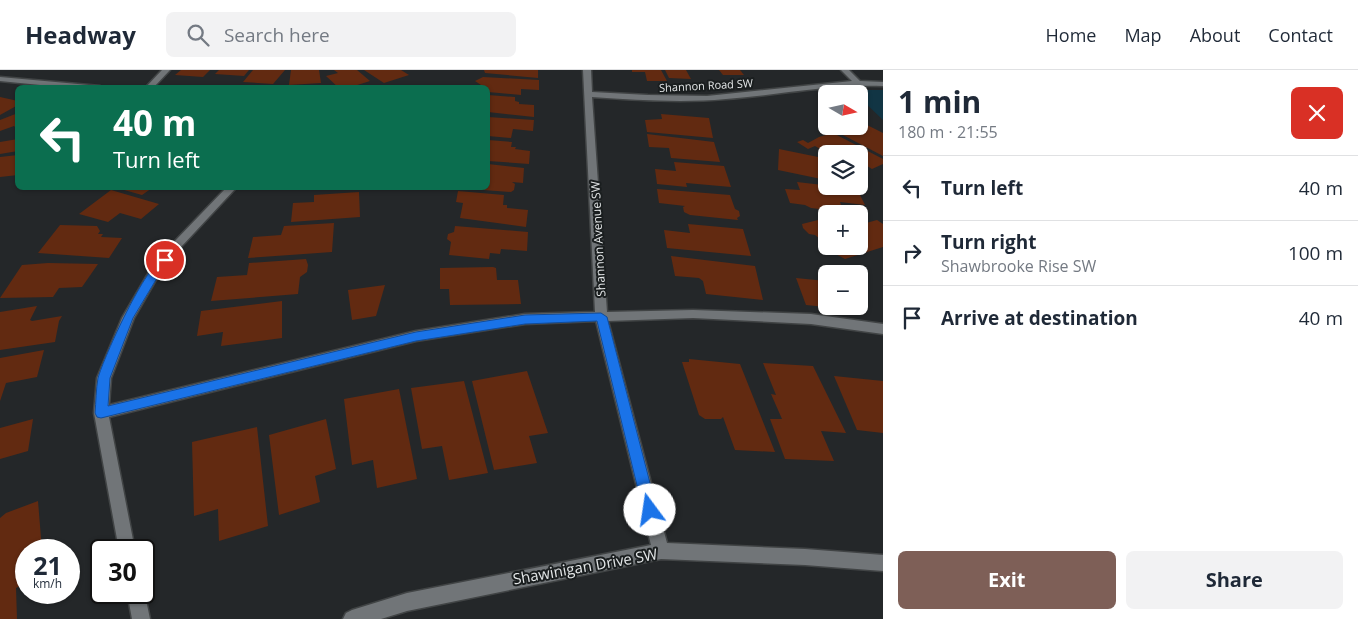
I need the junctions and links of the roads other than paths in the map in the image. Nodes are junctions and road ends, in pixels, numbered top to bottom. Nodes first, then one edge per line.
1 (166, 70) edge
2 (587, 70) edge
3 (845, 70) edge
4 (0, 79) edge
5 (857, 82) junction
6 (883, 84) edge
7 (67, 85) edge
8 (151, 85) edge
9 (589, 94) junction
10 (229, 190) edge
11 (601, 317) junction
12 (883, 329) edge
13 (101, 413) junction
14 (125, 539) edge
15 (661, 551) junction
16 (883, 563) edge
17 (138, 604) edge
18 (141, 619) edge
19 (352, 619) edge

1 - 8 street
2 - 9 street, Shannon Avenue SW
3 - 5 street
4 - 7 street
5 - 6 street, Shannon Road SW
5 - 9 street, Shannon Road SW
9 - 11 street, Shannon Avenue SW
10 - 13 street
11 - 12 street
11 - 13 street
11 - 15 street, Shannon Avenue SW
13 - 14 street
15 - 16 street, Shawinigan Drive SW
15 - 19 street, Shawinigan Drive SW
17 - 18 street

